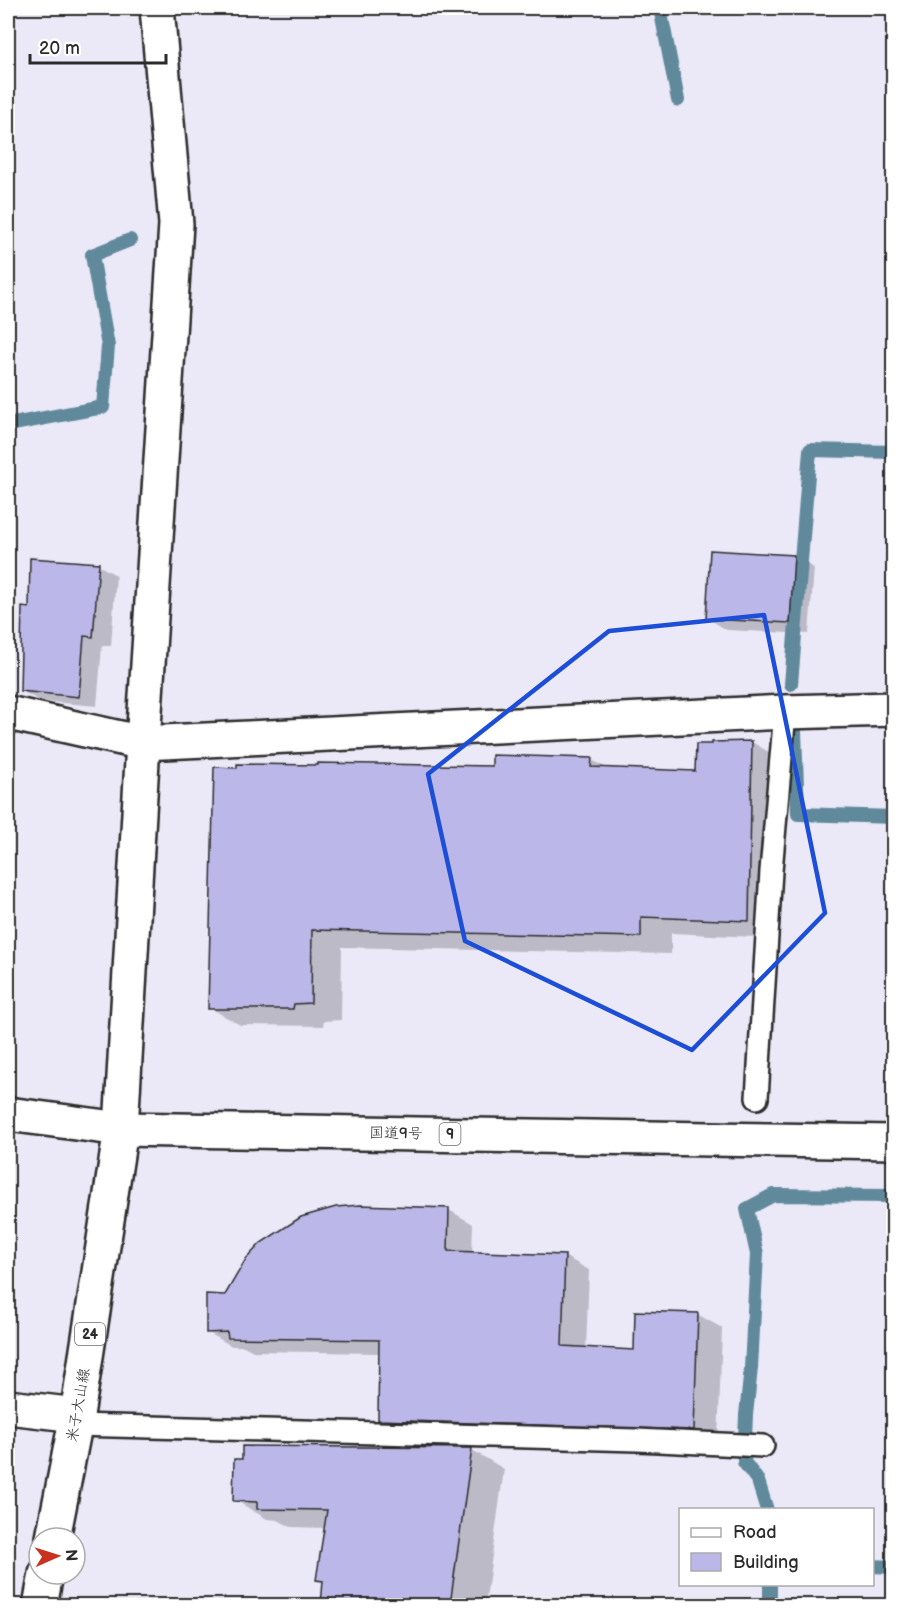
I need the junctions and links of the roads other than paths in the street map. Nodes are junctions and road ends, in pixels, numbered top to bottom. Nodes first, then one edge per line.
1 (157, 8) edge
2 (894, 709) edge
3 (785, 712) junction
4 (8, 713) edge
5 (143, 743) junction
6 (757, 1098) dead end
7 (8, 1114) edge
8 (121, 1129) junction
9 (894, 1142) edge
10 (8, 1407) edge
11 (76, 1420) junction
12 (763, 1446) dead end
13 (55, 1526) edge
14 (44, 1586) edge
15 (40, 1605) edge

1 - 5 main road, 米子大山線
2 - 3 main road
3 - 5 main road
3 - 6 lane
4 - 5 main road
5 - 8 main road, 米子大山線
7 - 8 main road, 国道9号 / 9
8 - 9 main road, 国道9号 / 9
8 - 11 main road, 米子大山線 / 24
10 - 11 main road
11 - 12 lane
11 - 13 main road, 米子大山線 / 24
14 - 15 main road

